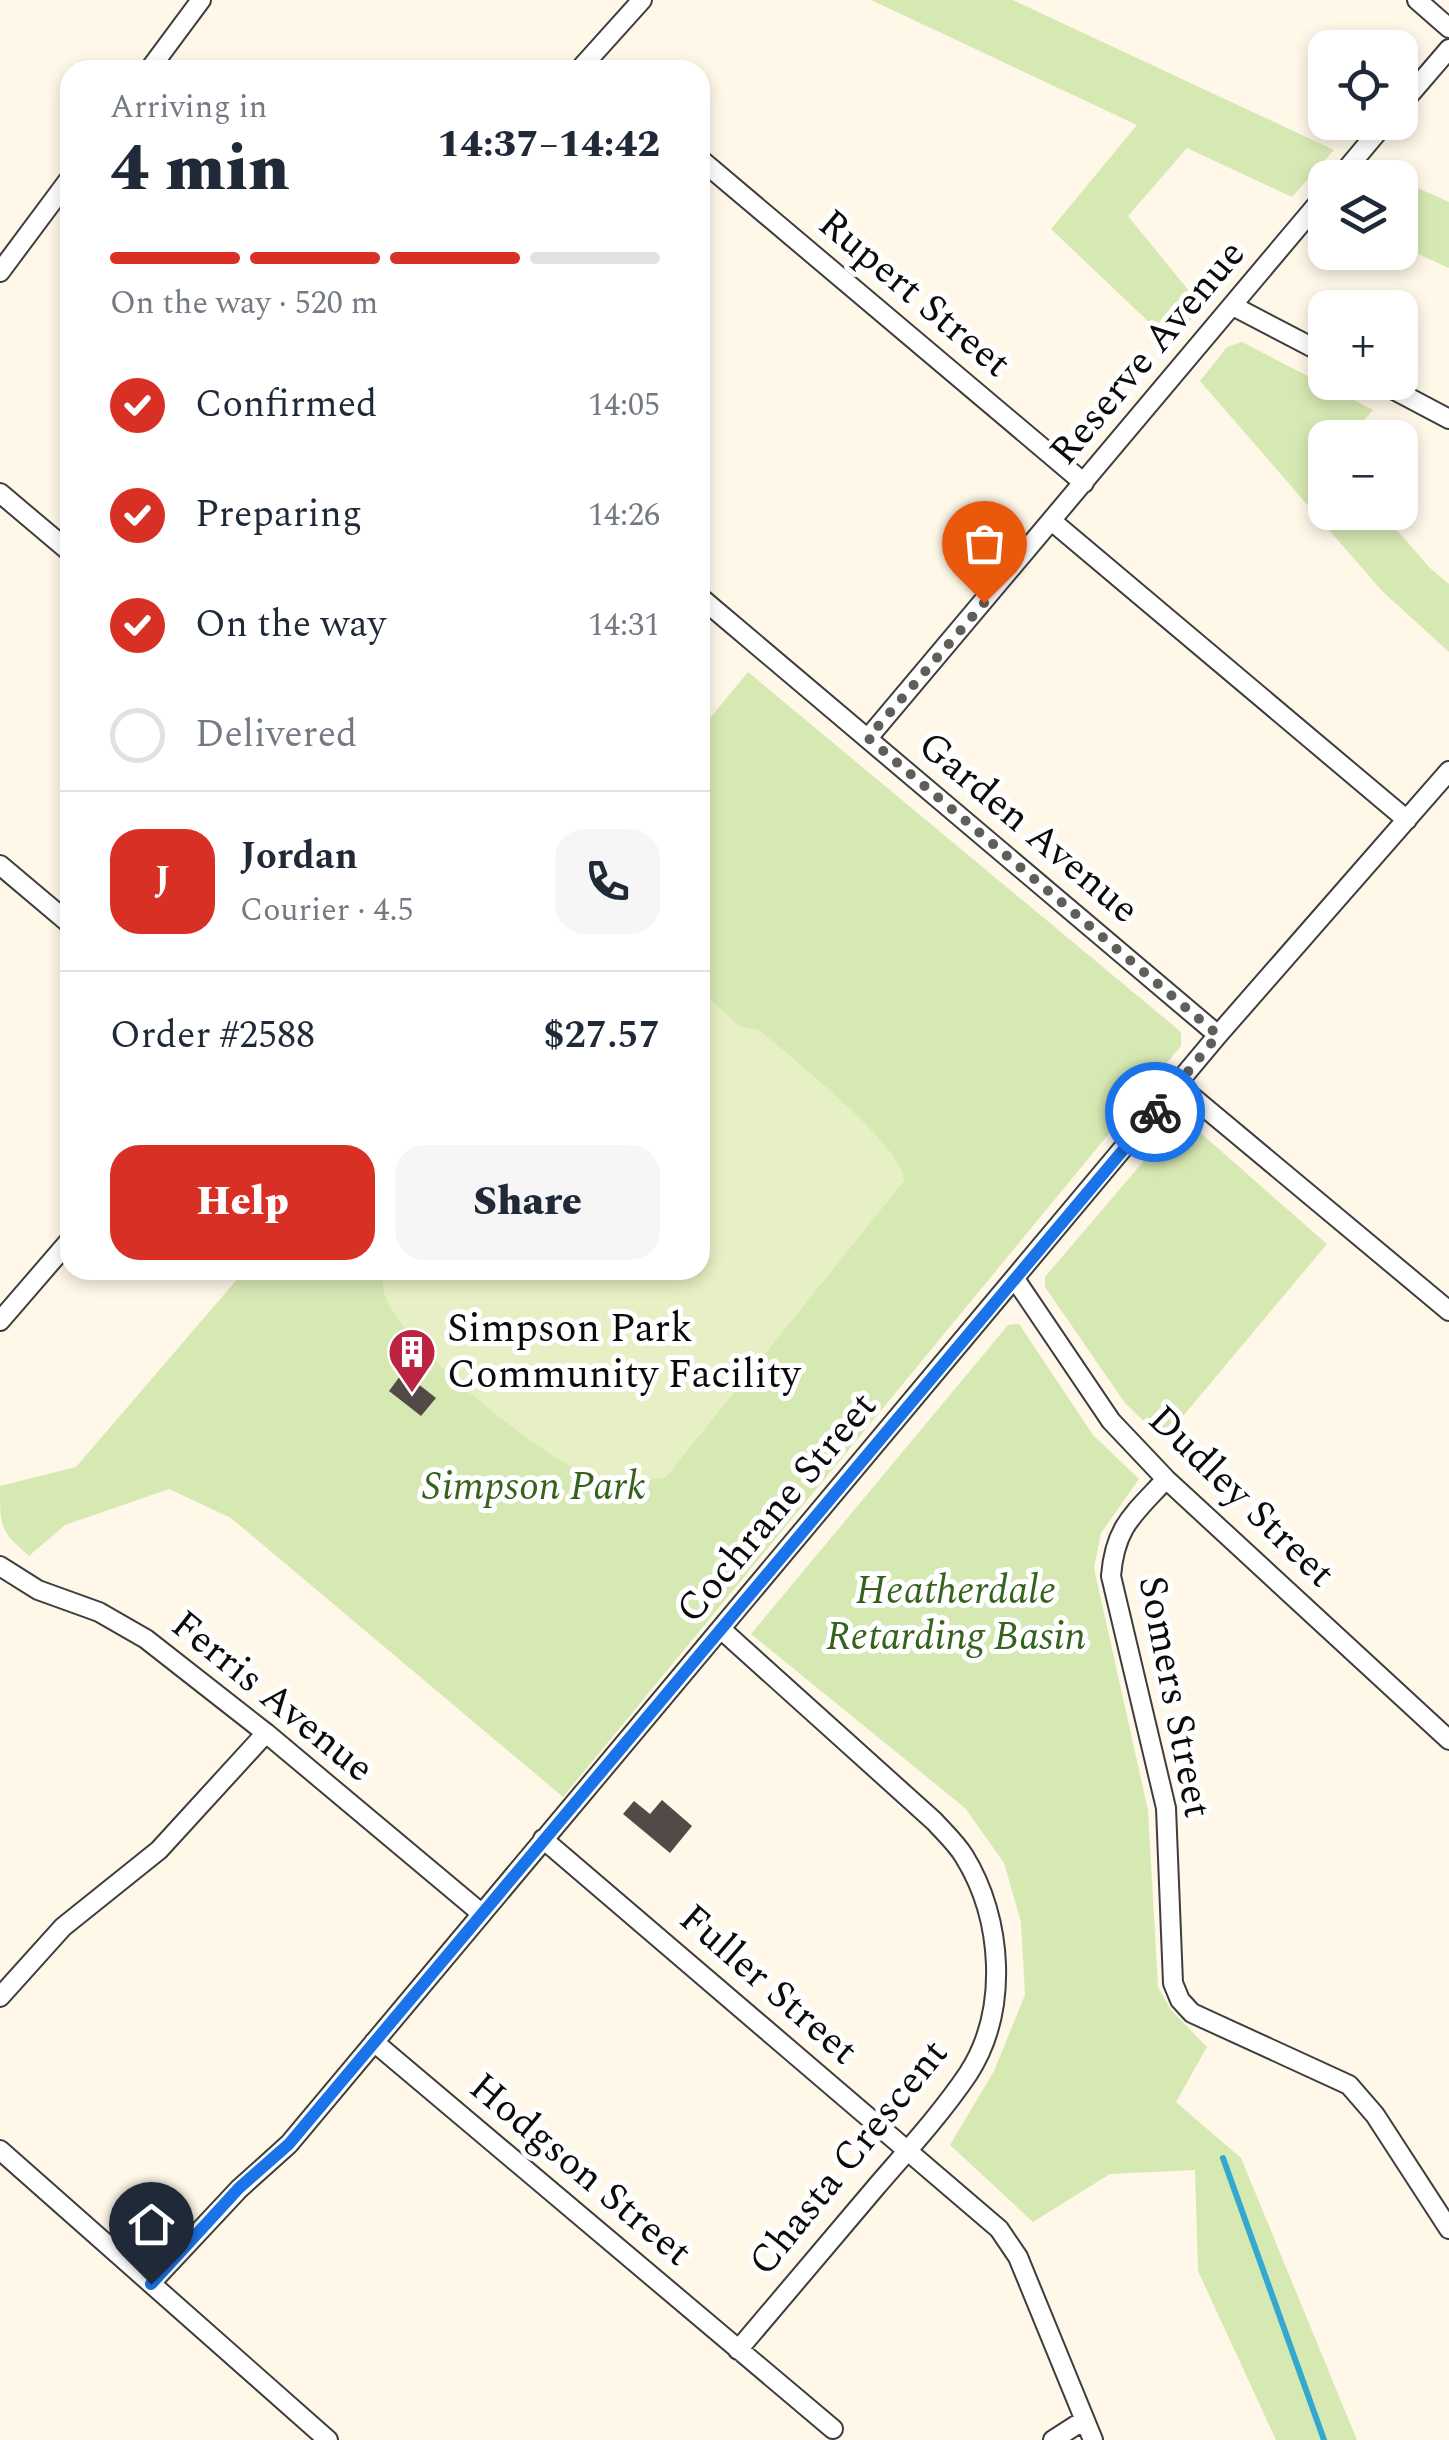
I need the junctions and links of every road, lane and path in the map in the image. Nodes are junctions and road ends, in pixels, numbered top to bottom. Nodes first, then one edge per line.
1 (201, 0) edge
2 (642, 0) edge
3 (1417, 0) edge
4 (1449, 28) edge
5 (1449, 48) edge
6 (157, 60) edge
7 (594, 60) edge
8 (1418, 85) edge
9 (1371, 140) edge
10 (1355, 160) edge
11 (710, 167) edge
12 (60, 191) edge
13 (1308, 215) edge
14 (0, 272) edge
15 (1233, 306) junction
16 (1308, 345) edge
17 (1413, 400) edge
18 (1449, 419) edge
19 (1084, 483) junction
20 (0, 493) edge
21 (1053, 522) junction
22 (60, 544) edge
23 (710, 605) edge
24 (868, 738) junction
25 (1449, 771) edge
26 (1407, 820) junction
27 (0, 865) edge
28 (60, 916) edge
29 (1218, 1035) junction
30 (1178, 1084) junction
31 (60, 1252) edge
32 (1015, 1280) junction
33 (1449, 1312) edge
34 (0, 1322) edge
35 (1166, 1479) junction
36 (0, 1566) edge
37 (722, 1630) junction
38 (266, 1733) junction
39 (1449, 1740) edge
40 (544, 1839) junction
41 (481, 1914) junction
42 (0, 1997) edge
43 (374, 2042) junction
44 (0, 2150) edge
45 (907, 2151) junction
46 (1449, 2230) edge
47 (151, 2284) junction
48 (738, 2350) junction
49 (1084, 2420) junction
50 (833, 2430) dead end
51 (328, 2440) edge
52 (1052, 2440) edge
53 (1093, 2440) edge

1 - 6 street
2 - 7 street
3 - 4 street
5 - 8 street
9 - 10 street
11 - 19 street, Rupert Street
12 - 14 street
13 - 15 street, Reserve Avenue
15 - 16 street
15 - 19 street, Reserve Avenue
17 - 18 street
19 - 21 street, Reserve Avenue
20 - 22 street
21 - 24 street, Reserve Avenue
21 - 26 street
23 - 24 street, Garden Avenue
24 - 29 street, Garden Avenue
25 - 26 street, Cochrane Street
26 - 29 street, Cochrane Street
27 - 28 street
29 - 30 street, Cochrane Street
30 - 32 street, Cochrane Street
30 - 33 street
31 - 34 street
32 - 35 street, Dudley Street
32 - 37 street, Cochrane Street
35 - 39 street, Dudley Street
35 - 46 street, Somers Street
36 - 38 street, Ferris Avenue
37 - 40 street, Cochrane Street
37 - 45 street, Chasta Crescent
38 - 41 street, Ferris Avenue
38 - 42 street
40 - 41 street, Cochrane Street
40 - 45 street, Fuller Street
41 - 43 street, Cochrane Street
43 - 47 street, Cochrane Street
43 - 48 street, Hodgson Street
44 - 47 street
45 - 48 street, Chasta Crescent
45 - 49 street, Fuller Street
47 - 51 street
48 - 50 street, Hodgson Street
49 - 52 street
49 - 53 street, Fuller Street

